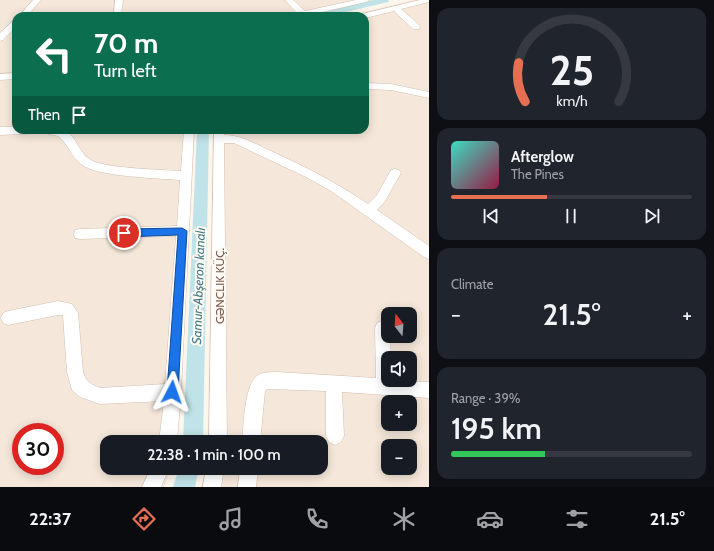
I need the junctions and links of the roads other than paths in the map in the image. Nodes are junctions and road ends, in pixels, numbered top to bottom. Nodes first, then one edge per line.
1 (37, 0) edge
2 (119, 0) edge
3 (289, 0) edge
4 (366, 0) edge
5 (429, 0) edge
6 (396, 9) junction
7 (26, 12) edge
8 (118, 12) edge
9 (301, 12) edge
10 (312, 12) edge
11 (369, 15) edge
12 (12, 27) edge
13 (416, 27) dead end
14 (0, 38) edge
15 (12, 76) edge
16 (0, 77) edge
17 (369, 86) edge
18 (429, 95) edge
19 (12, 130) edge
20 (0, 131) edge
21 (63, 134) edge
22 (189, 134) edge
23 (219, 135) edge
24 (395, 172) dead end
25 (186, 176) junction
26 (369, 210) junction
27 (182, 231) junction
28 (80, 234) dead end
29 (429, 253) edge
30 (8, 318) dead end
31 (334, 384) junction
32 (381, 387) edge
33 (384, 387) edge
34 (429, 390) edge
35 (172, 392) junction
36 (169, 435) edge
37 (219, 435) edge
38 (252, 435) edge
39 (335, 436) dead end
40 (157, 475) edge
41 (214, 475) edge
42 (248, 475) edge
43 (151, 487) edge
44 (212, 487) edge
45 (247, 487) edge

1 - 7 street
2 - 8 street
3 - 9 street
4 - 10 street
5 - 6 street
6 - 11 street
6 - 13 street
12 - 14 street
15 - 16 street
17 - 18 street
19 - 20 street
21 - 25 street
22 - 25 street
23 - 26 street
23 - 37 street, GƏNCLIK KÜÇ.
24 - 26 street
25 - 27 street
26 - 29 street
27 - 28 street
27 - 35 street
30 - 35 street
31 - 32 street
31 - 38 street
31 - 39 street
33 - 34 street
35 - 36 street
40 - 43 street
41 - 44 street
42 - 45 street

